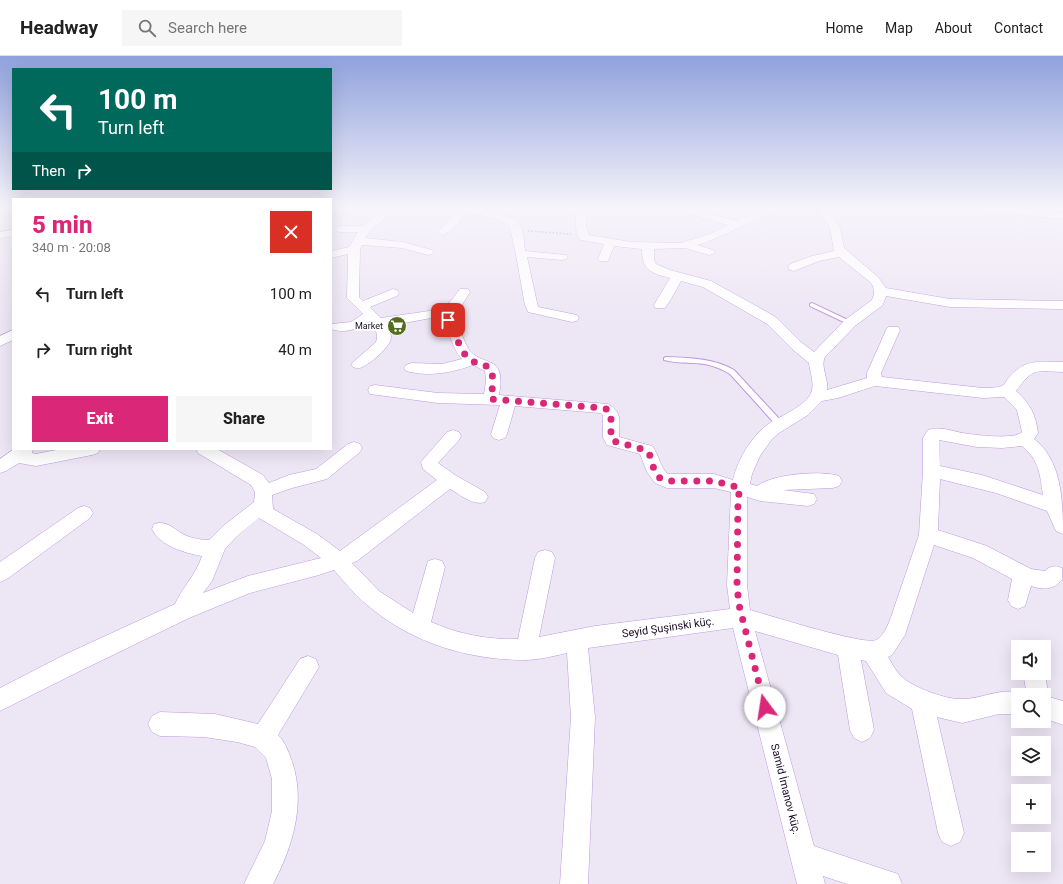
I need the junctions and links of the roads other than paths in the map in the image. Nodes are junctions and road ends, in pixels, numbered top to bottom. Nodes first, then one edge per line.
1 (356, 245) edge
2 (354, 246) edge
3 (404, 246) edge
4 (519, 246) edge
5 (609, 246) edge
6 (645, 246) edge
7 (648, 246) junction
8 (677, 246) edge
9 (688, 246) edge
10 (837, 246) edge
11 (428, 252) dead end
12 (709, 252) dead end
13 (841, 253) junction
14 (520, 254) junction
15 (332, 255) edge
16 (562, 258) dead end
17 (604, 260) dead end
18 (794, 267) dead end
19 (678, 276) junction
20 (882, 291) junction
21 (464, 292) dead end
22 (393, 293) dead end
23 (660, 305) dead end
24 (812, 305) dead end
25 (1063, 305) edge
26 (440, 313) junction
27 (370, 315) junction
28 (572, 318) dead end
29 (850, 323) junction
30 (336, 327) dead end
31 (893, 330) dead end
32 (12, 335) edge
33 (0, 342) edge
34 (666, 359) dead end
35 (472, 360) junction
36 (816, 361) junction
37 (358, 364) dead end
38 (1063, 367) edge
39 (411, 368) dead end
40 (875, 381) junction
41 (375, 390) dead end
42 (1006, 391) junction
43 (818, 396) junction
44 (491, 399) junction
45 (509, 400) junction
46 (780, 424) junction
47 (499, 434) dead end
48 (454, 436) dead end
49 (1026, 440) junction
50 (354, 448) dead end
51 (87, 450) edge
52 (208, 450) edge
53 (22, 453) edge
54 (0, 467) edge
55 (932, 471) junction
56 (449, 480) junction
57 (833, 482) dead end
58 (740, 488) junction
59 (760, 494) junction
60 (479, 496) dead end
61 (264, 499) junction
62 (808, 499) dead end
63 (1058, 508) edge
64 (84, 513) dead end
65 (1063, 526) edge
66 (162, 529) dead end
67 (928, 535) junction
68 (214, 549) junction
69 (545, 558) dead end
70 (336, 561) junction
71 (435, 567) dead end
72 (0, 573) edge
73 (1055, 574) dead end
74 (1023, 575) junction
75 (1018, 600) dead end
76 (182, 611) junction
77 (741, 617) junction
78 (419, 628) junction
79 (577, 641) junction
80 (848, 648) junction
81 (526, 650) junction
82 (872, 652) junction
83 (308, 667) dead end
84 (0, 700) edge
85 (922, 702) junction
86 (1011, 702) edge
87 (1051, 709) edge
88 (1063, 713) edge
89 (160, 724) dead end
90 (862, 730) dead end
91 (263, 738) junction
92 (951, 833) dead end
93 (803, 856) junction
94 (258, 884) edge
95 (574, 884) edge
96 (811, 884) edge
97 (888, 884) edge

1 - 27 street
2 - 15 street
3 - 11 street
4 - 14 street
5 - 17 street
6 - 7 street
7 - 8 street
7 - 19 street
9 - 12 street
10 - 13 street
13 - 18 street
13 - 20 street
14 - 16 street
14 - 28 street
19 - 23 street
19 - 36 street
20 - 25 street
20 - 29 street
21 - 26 street
22 - 27 street
24 - 29 lane
26 - 27 street
26 - 35 street
27 - 30 street
27 - 37 street
29 - 36 street
31 - 40 street
32 - 33 street
34 - 46 lane
35 - 39 street
35 - 44 street
36 - 43 street
38 - 42 street
40 - 42 street
40 - 43 street
41 - 44 street
42 - 49 street
43 - 46 street, Samid İmanov küç.
44 - 45 street
45 - 47 street
45 - 58 street
46 - 58 street, Samid İmanov küç.
48 - 56 street
49 - 55 street
49 - 63 street
50 - 61 street
51 - 53 street
52 - 61 street, Seyid Şuşinski küç.
53 - 54 street
55 - 63 street
55 - 67 street
56 - 60 street
56 - 70 street
57 - 59 street
58 - 59 street
58 - 77 street, Samid İmanov küç.
59 - 62 street
61 - 68 street
61 - 70 street, Seyid Şuşinski küç.
63 - 65 street
64 - 72 street
66 - 68 street
67 - 74 street
67 - 82 street
68 - 76 street
69 - 81 street
70 - 76 street
70 - 78 street, Seyid Şuşinski küç.
71 - 78 street
73 - 74 street
74 - 75 street
76 - 84 street
77 - 79 street, Seyid Şuşinski küç.
77 - 80 street, Seyid Şuşinski küç.
77 - 93 street, Samid İmanov küç.
78 - 81 street, Seyid Şuşinski küç.
79 - 81 street, Seyid Şuşinski küç.
79 - 95 street
80 - 82 street, Seyid Şuşinski küç.
80 - 90 street
82 - 85 street
83 - 91 street
85 - 86 street
85 - 92 street
87 - 88 street
89 - 91 street
91 - 94 street
93 - 96 street, Samid İmanov küç.
93 - 97 street

